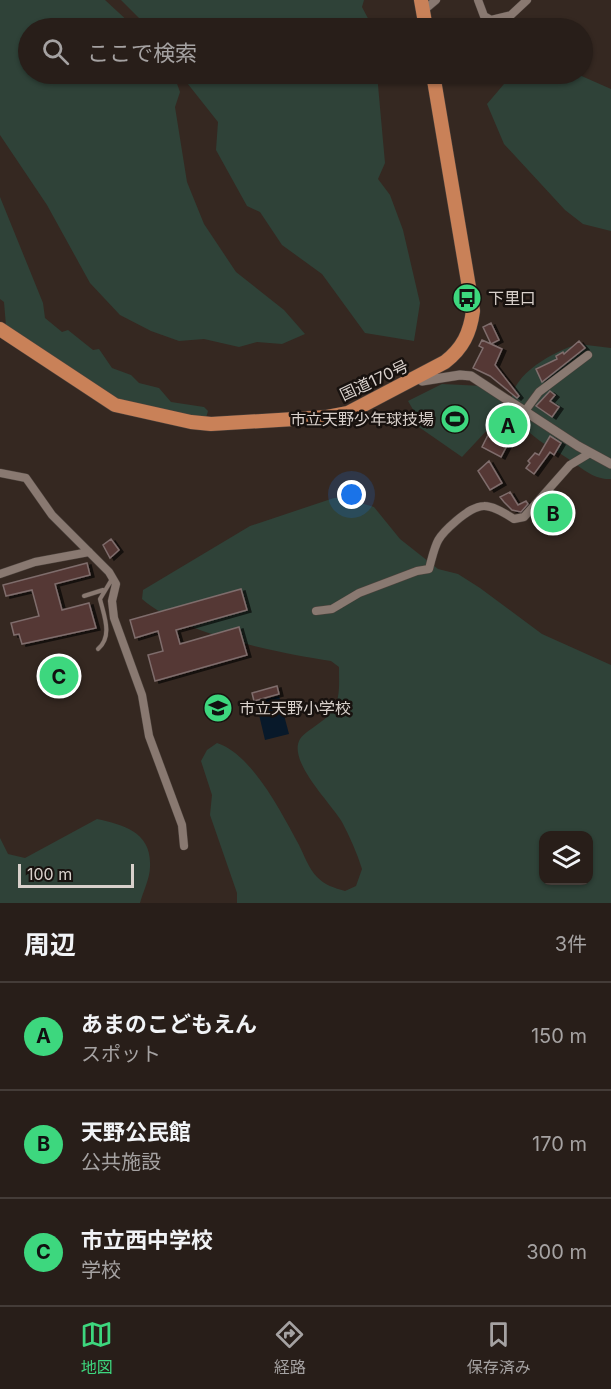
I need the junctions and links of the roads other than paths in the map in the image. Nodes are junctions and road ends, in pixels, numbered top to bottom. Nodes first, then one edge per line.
1 (436, 0) edge
2 (478, 0) edge
3 (526, 0) edge
4 (422, 5) edge
5 (488, 18) edge
6 (499, 18) edge
7 (436, 84) edge
8 (0, 329) edge
9 (588, 355) dead end
10 (418, 378) junction
11 (525, 411) junction
12 (590, 453) junction
13 (611, 464) edge
14 (0, 473) edge
15 (89, 552) junction
16 (0, 574) edge
17 (112, 578) junction
18 (104, 590) junction
19 (84, 596) dead end
20 (316, 611) dead end
21 (98, 649) dead end
22 (183, 846) dead end

1 - 4 street
2 - 5 street
3 - 6 street
7 - 10 highway, 国道170号
8 - 10 highway, 国道170号
9 - 11 street
10 - 11 street
11 - 12 street
12 - 13 street
12 - 20 street
14 - 15 street
15 - 16 street
15 - 17 street
17 - 18 lane
17 - 22 street
18 - 19 lane
18 - 21 lane

